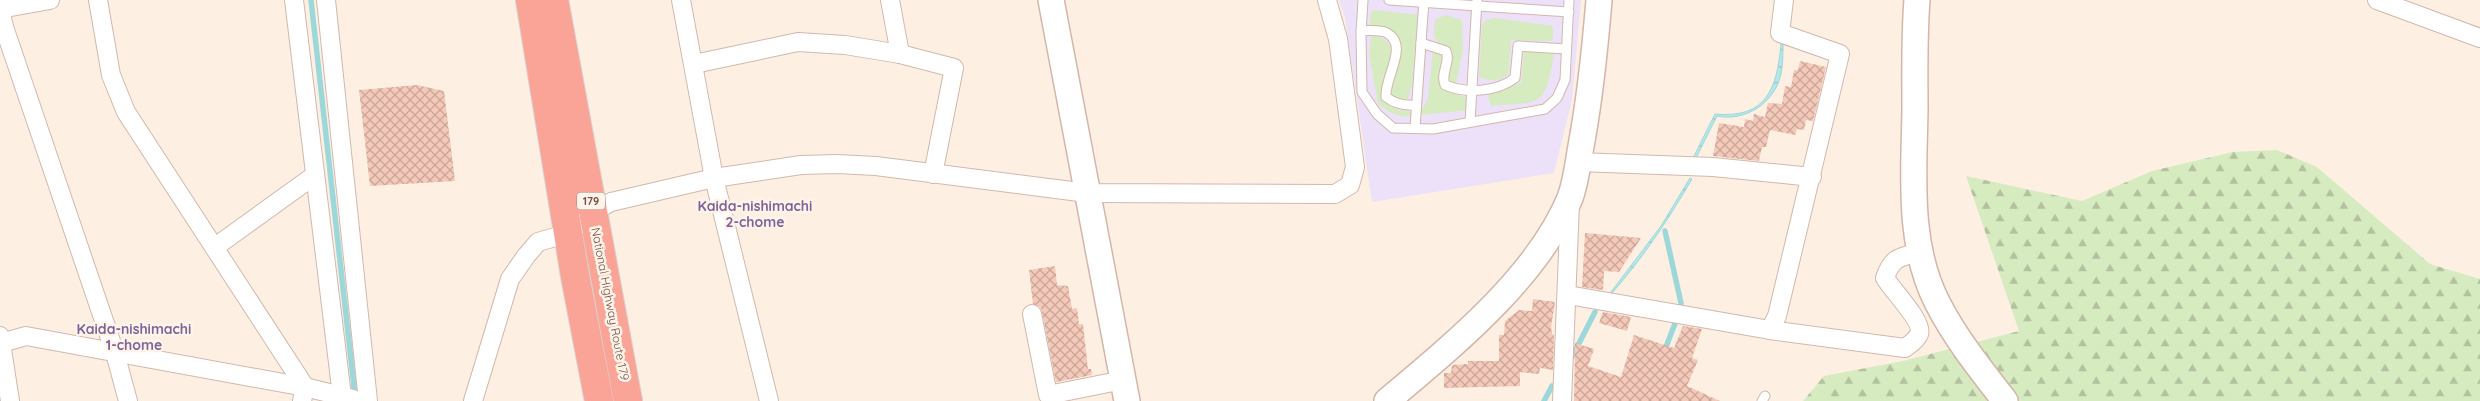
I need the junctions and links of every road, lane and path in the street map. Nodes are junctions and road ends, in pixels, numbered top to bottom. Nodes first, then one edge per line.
1 (50, 0) edge
2 (98, 0) edge
3 (294, 0) edge
4 (326, 0) edge
5 (530, 0) edge
6 (554, 0) edge
7 (682, 0) edge
8 (890, 0) edge
9 (1051, 0) edge
10 (1327, 0) edge
11 (1363, 0) edge
12 (1389, 0) edge
13 (1569, 0) edge
14 (1599, 0) edge
15 (1784, 0) edge
16 (1917, 0) edge
17 (2377, 0) edge
18 (1408, 1) edge
19 (1424, 1) edge
20 (1477, 3) edge
21 (0, 9) edge
22 (1569, 12) junction
23 (1361, 30) junction
24 (2480, 38) edge
25 (1421, 43) junction
26 (1566, 49) junction
27 (900, 54) junction
28 (694, 64) junction
29 (1472, 92) junction
30 (1416, 105) junction
31 (1470, 122) junction
32 (1414, 128) junction
33 (1578, 162) junction
34 (932, 174) junction
35 (315, 175) junction
36 (1812, 177) junction
37 (714, 178) junction
38 (1087, 193) junction
39 (1570, 197) junction
40 (593, 212) junction
41 (569, 232) junction
42 (215, 247) junction
43 (1920, 252) junction
44 (1568, 296) junction
45 (1032, 314) dead end
46 (1770, 330) junction
47 (1, 340) edge
48 (115, 353) junction
49 (1125, 390) edge
50 (304, 394) edge
51 (342, 396) junction
52 (10, 401) edge
53 (128, 401) edge
54 (361, 401) edge
55 (368, 401) edge
56 (472, 401) edge
57 (599, 401) edge
58 (628, 401) edge
59 (769, 401) edge
60 (1386, 401) edge
61 (1562, 401) edge
62 (2005, 401) edge

1 - 21 street
2 - 42 street
3 - 35 street
4 - 55 street
5 - 41 highway, 179
6 - 40 highway, National Highway Route 179 / 179
7 - 28 street
8 - 27 street
9 - 38 street
10 - 38 street
11 - 23 lane
12 - 18 lane
13 - 22 lane
14 - 33 street
15 - 36 street
16 - 43 street
17 - 24 street
18 - 19 lane
19 - 20 lane
19 - 25 lane
20 - 22 lane
20 - 29 lane
21 - 48 street
22 - 26 lane
23 - 30 lane
23 - 32 lane
25 - 29 lane
25 - 30 lane
26 - 29 lane
26 - 31 lane
27 - 28 street
27 - 34 street
28 - 37 street
29 - 31 lane
30 - 32 lane
31 - 32 lane
33 - 36 street
33 - 39 street
34 - 37 street
34 - 38 street
35 - 42 street
35 - 51 street
36 - 46 street
37 - 40 street
37 - 59 street
38 - 49 street
39 - 44 street
39 - 60 street
40 - 41 street
40 - 58 highway, National Highway Route 179 / 179
41 - 56 street
41 - 57 highway, 179
42 - 50 street
43 - 46 street
43 - 62 street
44 - 46 street
44 - 61 street
45 - 49 street
47 - 48 street
47 - 52 street
48 - 50 street
48 - 53 street
50 - 51 street
51 - 54 street

